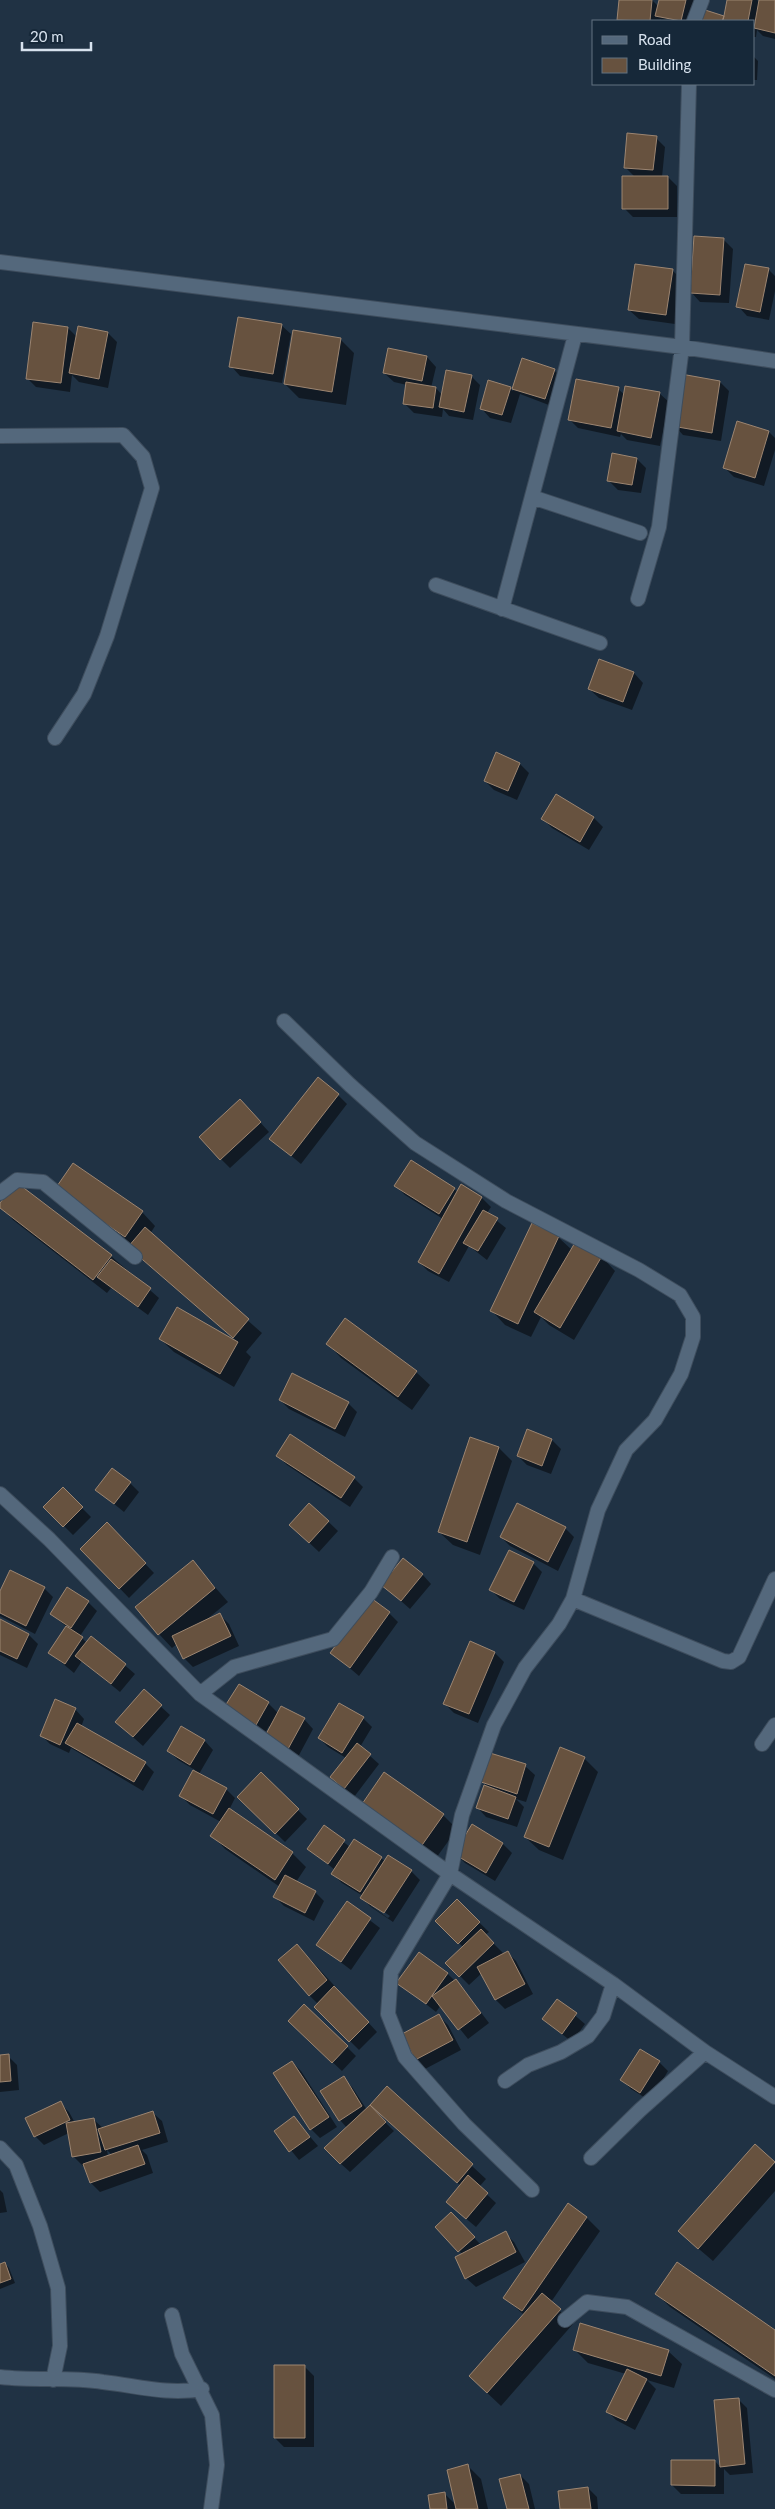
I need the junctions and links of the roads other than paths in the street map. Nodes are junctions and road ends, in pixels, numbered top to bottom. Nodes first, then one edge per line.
1 (702, 0) edge
2 (694, 20) edge
3 (688, 85) edge
4 (0, 262) edge
5 (575, 335) junction
6 (682, 347) junction
7 (775, 361) edge
8 (0, 436) edge
9 (532, 496) junction
10 (640, 533) dead end
11 (436, 585) dead end
12 (638, 599) dead end
13 (502, 609) junction
14 (600, 643) dead end
15 (54, 738) dead end
16 (284, 1021) dead end
17 (0, 1193) edge
18 (135, 1257) dead end
19 (0, 1494) edge
20 (392, 1557) dead end
21 (775, 1579) edge
22 (573, 1599) junction
23 (200, 1694) junction
24 (775, 1726) edge
25 (762, 1744) dead end
26 (450, 1874) junction
27 (612, 1984) junction
28 (705, 2052) junction
29 (505, 2081) dead end
30 (775, 2097) edge
31 (0, 2148) edge
32 (591, 2158) dead end
33 (532, 2190) dead end
34 (172, 2315) dead end
35 (565, 2320) dead end
36 (0, 2377) edge
37 (53, 2380) junction
38 (202, 2389) junction
39 (775, 2390) edge
40 (211, 2509) edge

1 - 2 street
3 - 6 street
4 - 5 street
5 - 6 street
5 - 9 street
6 - 7 street
6 - 12 street
8 - 15 street
9 - 10 street
9 - 13 street
11 - 13 street
13 - 14 street
16 - 22 street
17 - 18 street
19 - 23 street
20 - 23 street
21 - 22 street
22 - 26 street
23 - 26 street
24 - 25 street
26 - 27 street
26 - 33 street
27 - 28 street
27 - 29 street
28 - 30 street
28 - 32 street
31 - 37 street
34 - 38 street
35 - 39 street
36 - 37 street
37 - 38 street
38 - 40 street

